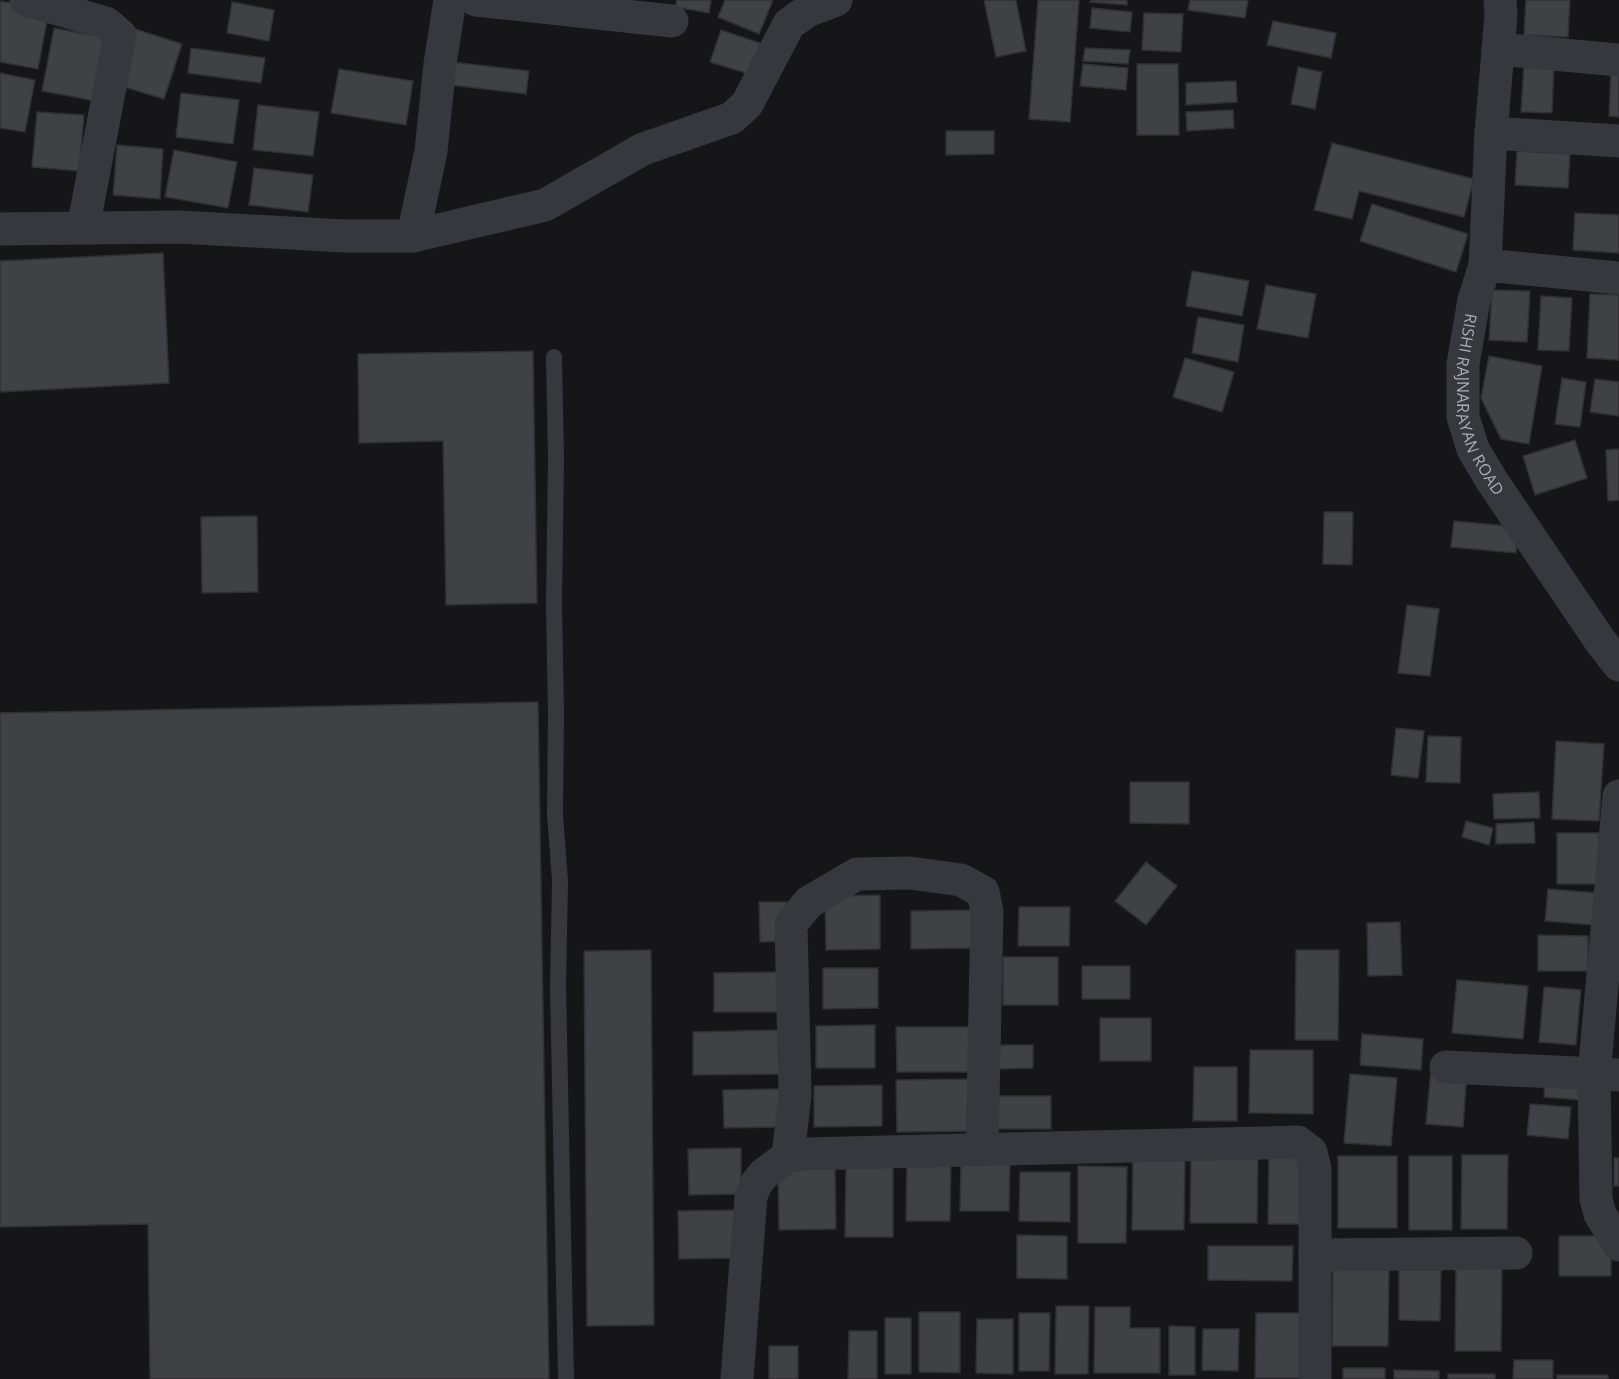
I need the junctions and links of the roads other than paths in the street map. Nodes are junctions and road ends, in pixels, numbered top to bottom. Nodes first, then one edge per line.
1 (26, 0) edge
2 (450, 0) edge
3 (476, 0) edge
4 (836, 0) edge
5 (1500, 0) edge
6 (672, 21) dead end
7 (1498, 49) junction
8 (1619, 60) edge
9 (1491, 133) junction
10 (1619, 141) edge
11 (83, 228) junction
12 (0, 229) edge
13 (413, 236) junction
14 (1485, 265) junction
15 (1619, 278) edge
16 (554, 357) dead end
17 (1619, 665) edge
18 (1619, 796) edge
19 (1446, 1068) dead end
20 (1606, 1075) edge
21 (982, 1150) junction
22 (788, 1156) junction
23 (1619, 1245) edge
24 (1516, 1253) dead end
25 (1315, 1255) junction
26 (566, 1379) edge
27 (737, 1379) edge
28 (1315, 1379) edge

1 - 11 street
2 - 13 street
3 - 6 street
4 - 13 street
5 - 7 street, RISHI RAJNARAYAN ROAD
7 - 8 street
7 - 9 street, RISHI RAJNARAYAN ROAD
9 - 10 street
9 - 14 street, RISHI RAJNARAYAN ROAD
11 - 12 street
11 - 13 street
14 - 15 street
14 - 17 street, RISHI RAJNARAYAN ROAD
16 - 26 lane
18 - 20 street
19 - 20 street
20 - 23 street
21 - 22 street
21 - 22 street
21 - 25 street
22 - 27 street
24 - 25 street
25 - 28 street

